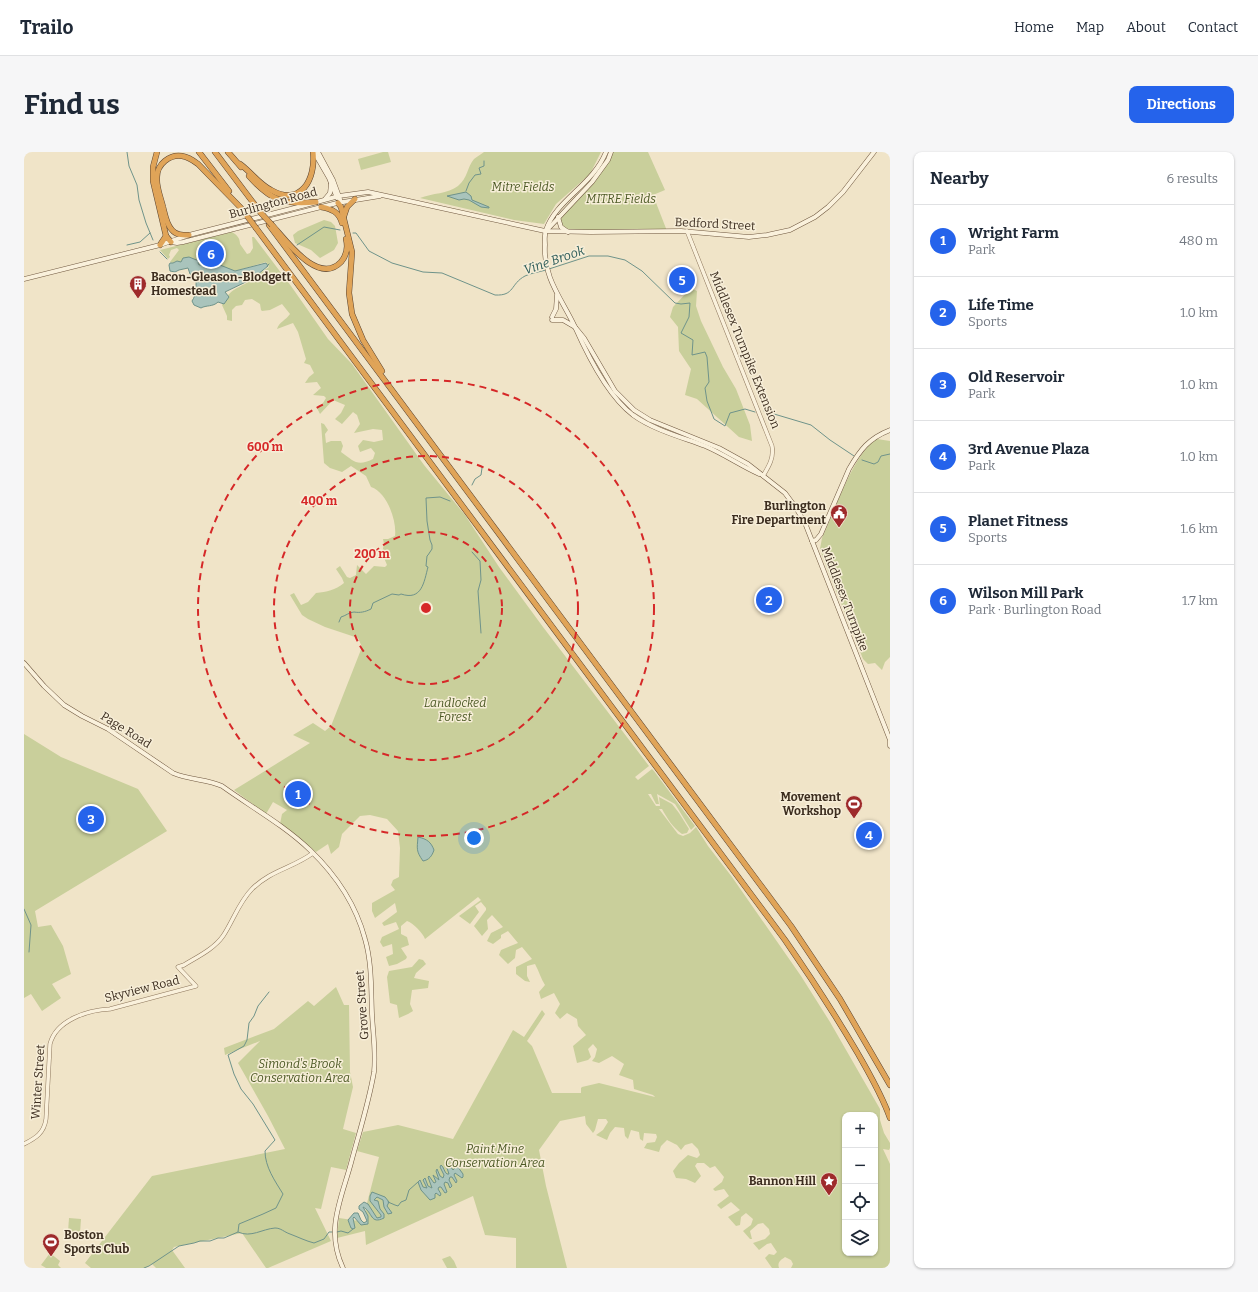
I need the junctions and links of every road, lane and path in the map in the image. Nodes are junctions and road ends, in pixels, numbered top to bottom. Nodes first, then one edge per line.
1 (157, 152) edge
2 (199, 152) edge
3 (215, 152) edge
4 (228, 152) edge
5 (313, 152) edge
6 (318, 152) edge
7 (606, 152) edge
8 (611, 152) edge
9 (874, 152) edge
10 (240, 164) junction
11 (331, 184) junction
12 (338, 196) junction
13 (382, 196) junction
14 (325, 200) junction
15 (355, 200) junction
16 (316, 202) junction
17 (340, 203) junction
18 (321, 207) junction
19 (243, 210) junction
20 (558, 217) junction
21 (344, 219) junction
22 (271, 225) junction
23 (168, 226) junction
24 (545, 231) junction
25 (687, 231) junction
26 (568, 232) junction
27 (189, 234) junction
28 (166, 236) junction
29 (171, 242) junction
30 (160, 246) junction
31 (24, 279) edge
32 (557, 294) junction
33 (575, 327) junction
34 (397, 396) junction
35 (890, 430) edge
36 (763, 476) junction
37 (812, 541) junction
38 (24, 663) edge
39 (890, 740) edge
40 (890, 746) edge
41 (231, 792) joint
42 (313, 853) junction
43 (93, 1011) joint
44 (890, 1085) edge
45 (886, 1107) junction
46 (890, 1113) edge
47 (890, 1118) edge
48 (24, 1144) edge
49 (343, 1268) edge

1 - 28 highway
2 - 19 highway
3 - 22 highway, bridge
4 - 10 highway
5 - 10 highway
5 - 11 main road
6 - 12 main road
7 - 24 main road, Middlesex Turnpike
8 - 20 main road
9 - 25 main road, Bedford Street
10 - 16 highway
11 - 12 main road
11 - 14 main road
12 - 13 main road, Burlington Road
12 - 14 main road, Burlington Road
12 - 17 main road
13 - 15 main road, Burlington Road
13 - 24 main road, Burlington Road
14 - 16 main road, Burlington Road
15 - 17 main road, Burlington Road
15 - 21 highway
16 - 27 main road, Burlington Road
17 - 18 main road, Burlington Road
17 - 21 highway
18 - 22 highway
18 - 29 main road, Burlington Road
19 - 23 highway
19 - 45 highway, bridge
20 - 24 main road
20 - 26 main road
21 - 34 highway
22 - 34 highway
23 - 27 highway
23 - 29 highway
24 - 26 main road, Bedford Street
24 - 32 main road, Middlesex Turnpike
25 - 26 main road, Bedford Street
25 - 36 street, Middlesex Turnpike Extension
27 - 29 main road, Burlington Road
28 - 29 highway
28 - 30 highway
29 - 30 main road, Burlington Road
30 - 31 main road, Burlington Road
32 - 33 main road, Middlesex Turnpike
32 - 33 main road
33 - 36 main road, Middlesex Turnpike
34 - 44 highway
35 - 37 main road
36 - 37 main road, Middlesex Turnpike
37 - 39 main road, Middlesex Turnpike
38 - 41 main road, Page Road
39 - 40 main road, Middlesex Turnpike
41 - 42 main road, Grove Street
42 - 43 street, Skyview Road
42 - 49 main road, Grove Street
43 - 48 street, Winter Street
45 - 46 highway
45 - 47 highway

